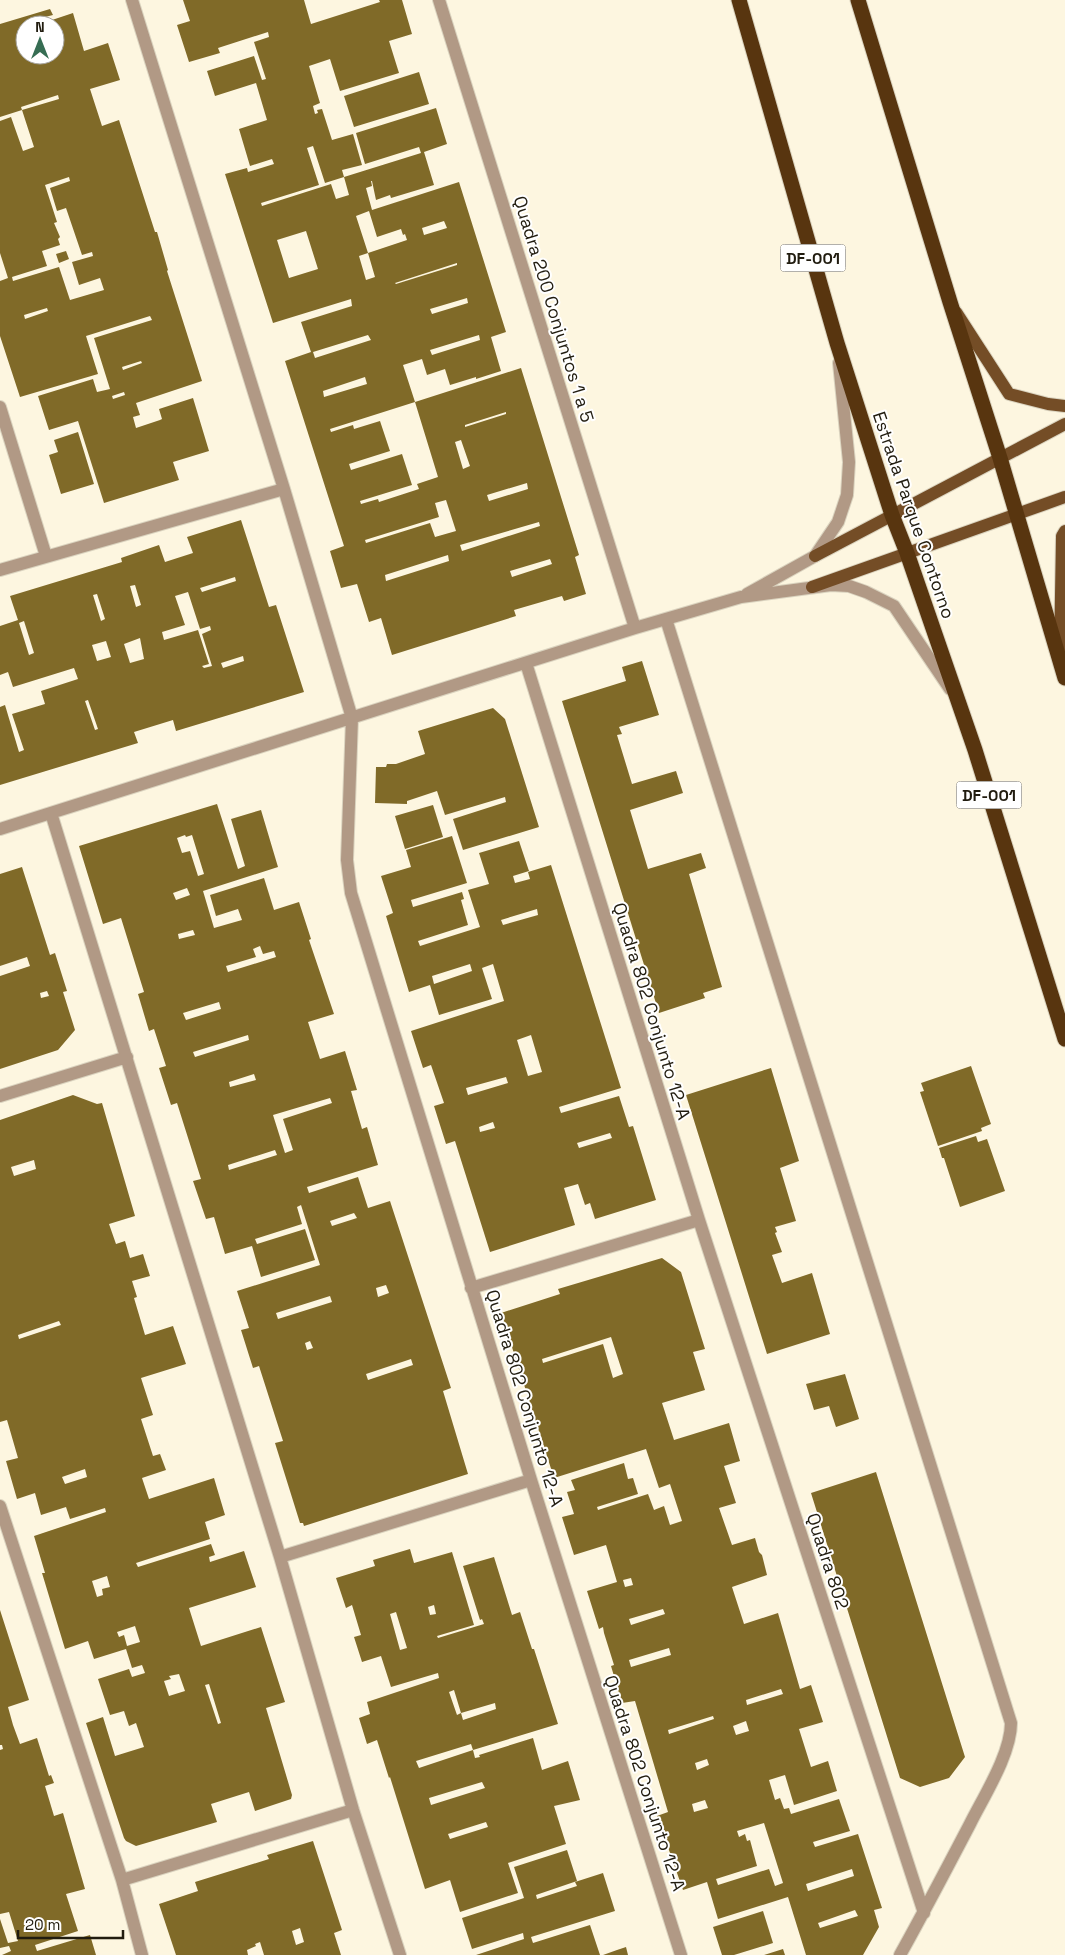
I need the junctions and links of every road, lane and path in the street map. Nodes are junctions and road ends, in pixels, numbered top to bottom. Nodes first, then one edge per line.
1 (132, 0) edge
2 (439, 0) edge
3 (739, 0) edge
4 (858, 0) edge
5 (950, 302) junction
6 (837, 343) junction
7 (1065, 406) edge
8 (0, 408) edge
9 (1065, 424) edge
10 (1000, 458) junction
11 (284, 489) junction
12 (1065, 497) edge
13 (1016, 514) junction
14 (892, 515) junction
15 (1065, 531) edge
16 (907, 553) junction
17 (46, 556) junction
18 (815, 556) junction
19 (0, 570) edge
20 (812, 587) junction
21 (741, 597) junction
22 (666, 619) junction
23 (635, 628) junction
24 (526, 663) junction
25 (1060, 663) junction
26 (1065, 678) edge
27 (955, 696) junction
28 (352, 718) junction
29 (52, 813) junction
30 (0, 829) edge
31 (1065, 1039) edge
32 (127, 1057) junction
33 (0, 1096) edge
34 (699, 1220) junction
35 (471, 1288) junction
36 (530, 1480) junction
37 (0, 1506) edge
38 (280, 1558) junction
39 (353, 1810) junction
40 (122, 1880) junction
41 (924, 1913) junction
42 (142, 1955) edge
43 (400, 1955) edge
44 (681, 1955) edge
45 (900, 1955) edge

1 - 11 street
2 - 23 street, Quadra 200 Conjuntos 1 a 5
3 - 6 highway, Estrada Parque Contorno / DF-001
4 - 5 highway
5 - 7 main road
5 - 10 highway
6 - 14 highway, Estrada Parque Contorno / DF-001
6 - 18 street
8 - 17 street
9 - 10 main road
10 - 13 highway
10 - 14 main road
11 - 17 street
11 - 28 street
12 - 13 main road
13 - 16 main road
13 - 25 highway
14 - 16 highway, Estrada Parque Contorno / DF-001
14 - 18 main road
15 - 25 main road
16 - 20 main road
16 - 27 highway, Estrada Parque Contorno / DF-001
17 - 19 street
18 - 21 street
20 - 21 street
20 - 27 street
21 - 22 street
22 - 23 street
22 - 41 street
23 - 24 street
24 - 28 street
24 - 34 street, Quadra 802 Conjunto 12-A
25 - 26 highway
27 - 31 highway, Estrada Parque Contorno / DF-001
28 - 29 street
28 - 35 street
29 - 30 street
29 - 32 street
32 - 33 street
32 - 38 street
34 - 35 street, Quadra 802 Conjunto 12-A
34 - 41 street, Quadra 802
35 - 36 street, Quadra 802 Conjunto 12-A
36 - 38 street
36 - 44 street, Quadra 802 Conjunto 12-A
37 - 40 street
38 - 39 street
39 - 40 street
39 - 43 street
40 - 42 street
41 - 45 street

